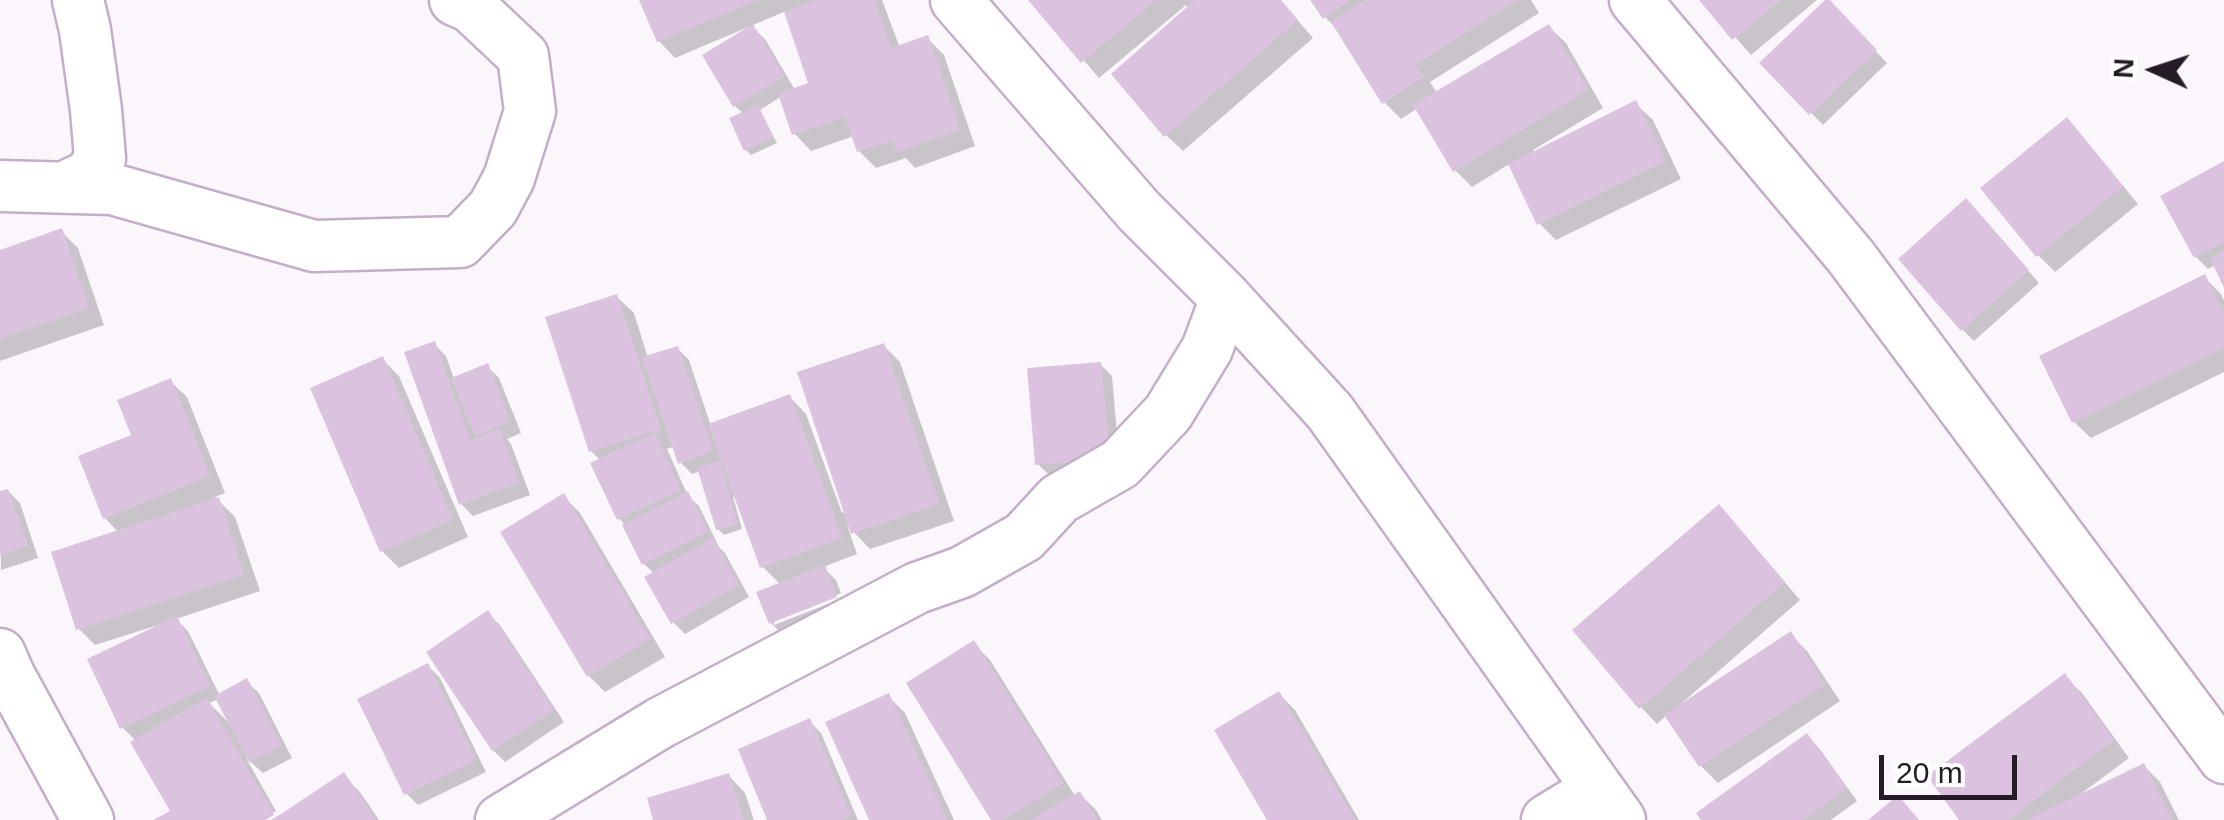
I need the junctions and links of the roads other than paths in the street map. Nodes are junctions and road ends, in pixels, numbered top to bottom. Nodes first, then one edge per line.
1 (78, 0) edge
2 (455, 0) edge
3 (956, 0) edge
4 (1636, 0) edge
5 (0, 186) edge
6 (65, 187) junction
7 (1226, 298) junction
8 (0, 654) edge
9 (2224, 758) edge
10 (1609, 804) edge
11 (88, 820) edge
12 (501, 820) edge
13 (1547, 820) edge

1 - 6 street
2 - 6 street
3 - 7 street
4 - 9 street
5 - 6 street
7 - 10 street
7 - 12 street
8 - 11 street
10 - 13 street

